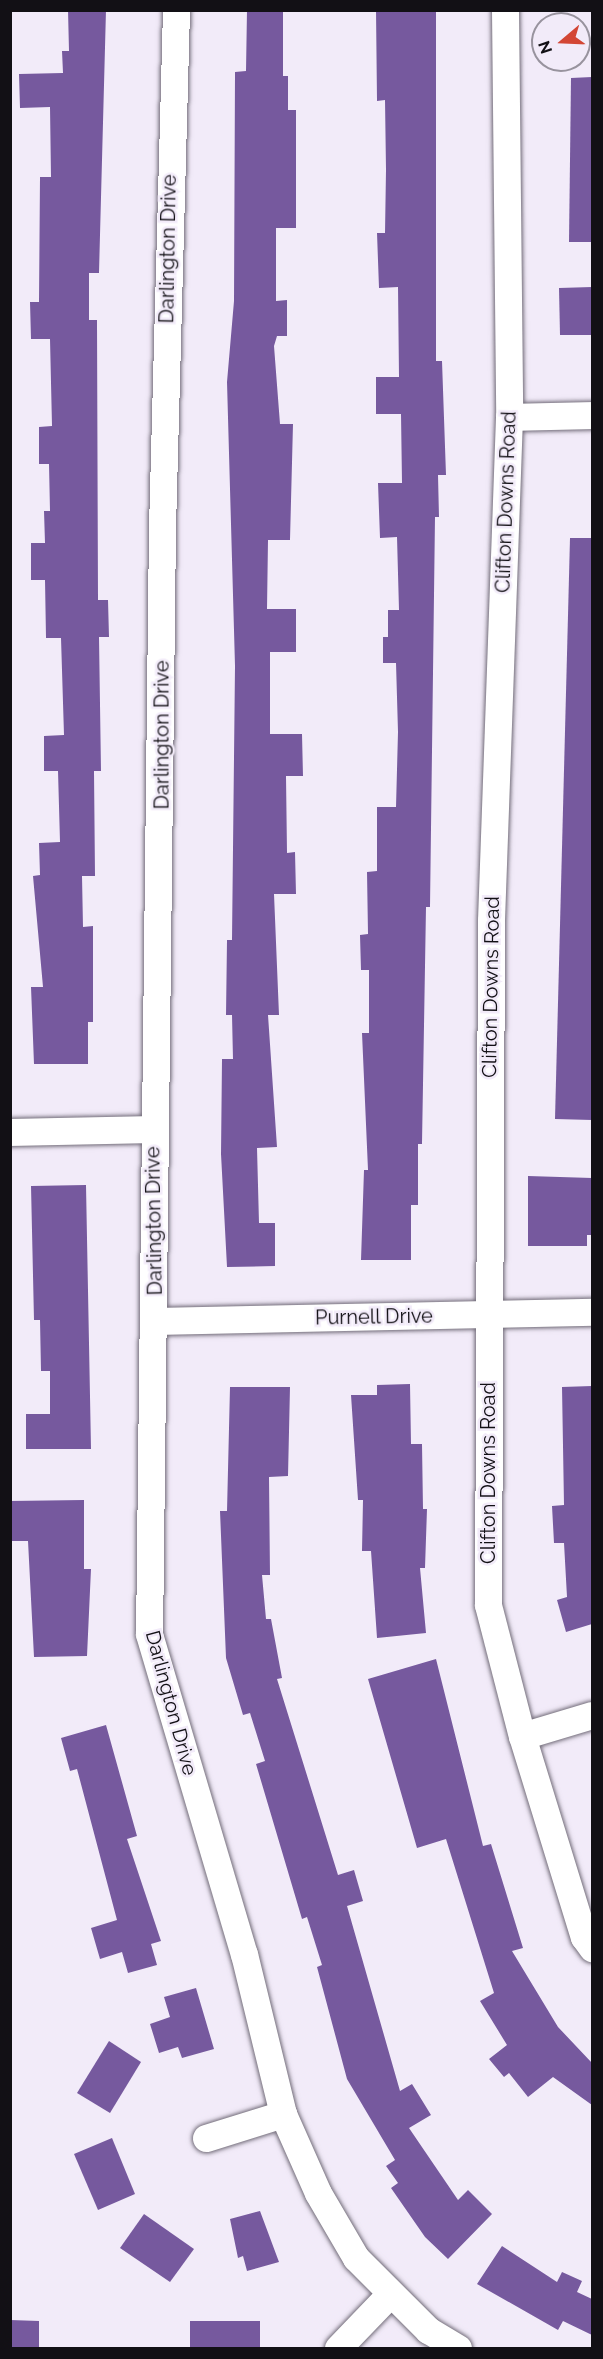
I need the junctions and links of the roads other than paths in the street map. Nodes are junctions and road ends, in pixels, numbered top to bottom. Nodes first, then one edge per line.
1 (176, 10) edge
2 (505, 10) edge
3 (592, 415) edge
4 (510, 417) junction
5 (153, 1129) junction
6 (10, 1132) edge
7 (592, 1312) edge
8 (487, 1315) junction
9 (156, 1321) junction
10 (592, 1715) edge
11 (522, 1736) junction
12 (592, 1948) edge
13 (283, 2114) junction
14 (206, 2138) dead end
15 (390, 2294) junction
16 (338, 2349) edge
17 (458, 2349) edge

1 - 5 street, Darlington Drive
2 - 4 street, Clifton Downs Road
3 - 4 street
4 - 8 street, Clifton Downs Road
5 - 6 street
5 - 9 street, Darlington Drive
7 - 8 street, Purnell Drive
8 - 9 street, Purnell Drive
8 - 11 street, Clifton Downs Road
9 - 13 street, Darlington Drive
10 - 11 street
11 - 12 street, Clifton Downs Road
13 - 14 street
13 - 15 street, Darlington Drive
15 - 16 street
15 - 17 street, Darlington Drive

